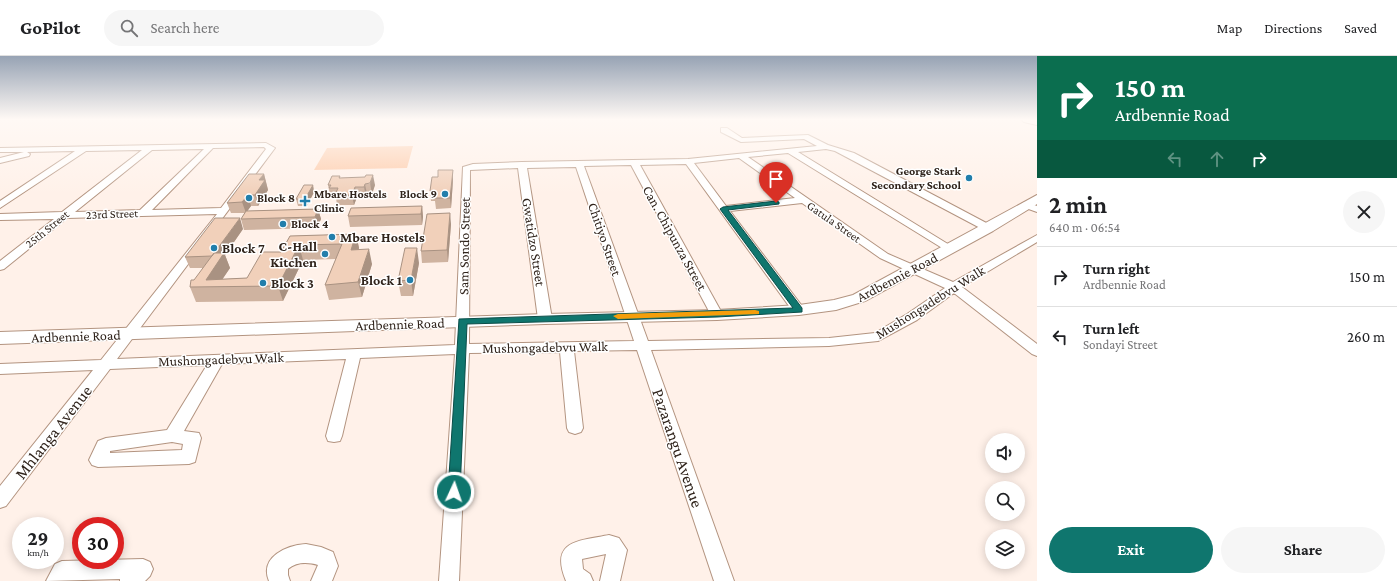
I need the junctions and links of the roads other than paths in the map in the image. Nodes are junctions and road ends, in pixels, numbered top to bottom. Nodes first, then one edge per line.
1 (821, 144) edge
2 (212, 145) junction
3 (150, 147) junction
4 (826, 147) junction
5 (85, 148) junction
6 (48, 149) junction
7 (0, 150) edge
8 (790, 151) junction
9 (741, 156) junction
10 (0, 161) edge
11 (688, 161) junction
12 (634, 162) junction
13 (579, 163) junction
14 (522, 164) junction
15 (803, 200) junction
16 (1033, 204) edge
17 (0, 205) edge
18 (723, 209) junction
19 (224, 212) junction
20 (143, 213) junction
21 (63, 216) junction
22 (0, 217) edge
23 (988, 228) junction
24 (1037, 238) edge
25 (951, 249) junction
26 (0, 266) edge
27 (911, 269) junction
28 (954, 287) junction
29 (799, 310) junction
30 (717, 315) junction
31 (632, 316) junction
32 (545, 318) junction
33 (462, 322) junction
34 (127, 334) junction
35 (0, 338) edge
36 (643, 345) junction
37 (566, 346) junction
38 (1035, 346) edge
39 (462, 349) junction
40 (354, 353) junction
41 (217, 360) junction
42 (106, 364) junction
43 (2, 370) edge
44 (575, 428) dead end
45 (172, 436) junction
46 (334, 436) dead end
47 (0, 500) edge
48 (56, 581) edge
49 (130, 581) edge
50 (280, 581) edge
51 (321, 581) edge
52 (449, 581) edge
53 (583, 581) edge
54 (610, 581) edge
55 (724, 581) edge

1 - 4 street
2 - 3 street
2 - 19 street, Mhlanga Avenue
2 - 20 street
3 - 5 street
3 - 21 street, 25th Street
4 - 8 street
4 - 23 street
5 - 6 street
5 - 17 street
6 - 7 street
6 - 10 street
8 - 9 street
8 - 25 street
9 - 11 street
9 - 15 street, Gatula Street
11 - 12 street
11 - 18 street
12 - 13 street
12 - 30 street, Can. Chipunza Street
13 - 14 street
13 - 31 street, Chitiyo Street
14 - 32 street, Gwatidzo Street
14 - 33 street, Sam Sondo Street
15 - 18 street
15 - 27 street, Gatula Street
16 - 23 main road, Ardbennie Road
18 - 29 street
19 - 20 street, 23rd Street
19 - 34 street, Mhlanga Avenue
20 - 21 street, 23rd Street
21 - 22 street, 23rd Street
21 - 26 street, 25th Street
23 - 25 main road, Ardbennie Road
24 - 28 street, Mushongadebvu Walk
25 - 27 main road, Ardbennie Road
27 - 28 street, Gatula Street
27 - 29 main road, Ardbennie Road
28 - 36 street, Mushongadebvu Walk
28 - 38 street, Gatula Street
29 - 30 main road, Ardbennie Road
30 - 31 main road, Ardbennie Road
31 - 32 main road, Ardbennie Road
31 - 36 street, Pazarangu Avenue
32 - 33 main road, Ardbennie Road
33 - 34 main road, Ardbennie Road
33 - 39 street, Sam Sondo Street
34 - 35 main road, Ardbennie Road
34 - 42 street, Mhlanga Avenue
36 - 37 street, Mushongadebvu Walk
36 - 55 street, Pazarangu Avenue
37 - 39 street, Mushongadebvu Walk
37 - 44 street
39 - 40 street, Mushongadebvu Walk
39 - 52 street, Sam Sondo Street
40 - 41 street, Mushongadebvu Walk
40 - 46 street
41 - 42 street, Mushongadebvu Walk
41 - 45 street
42 - 43 street, Mushongadebvu Walk
42 - 47 street, Mhlanga Avenue
45 - 45 street
48 - 49 street
50 - 51 street
53 - 54 street

